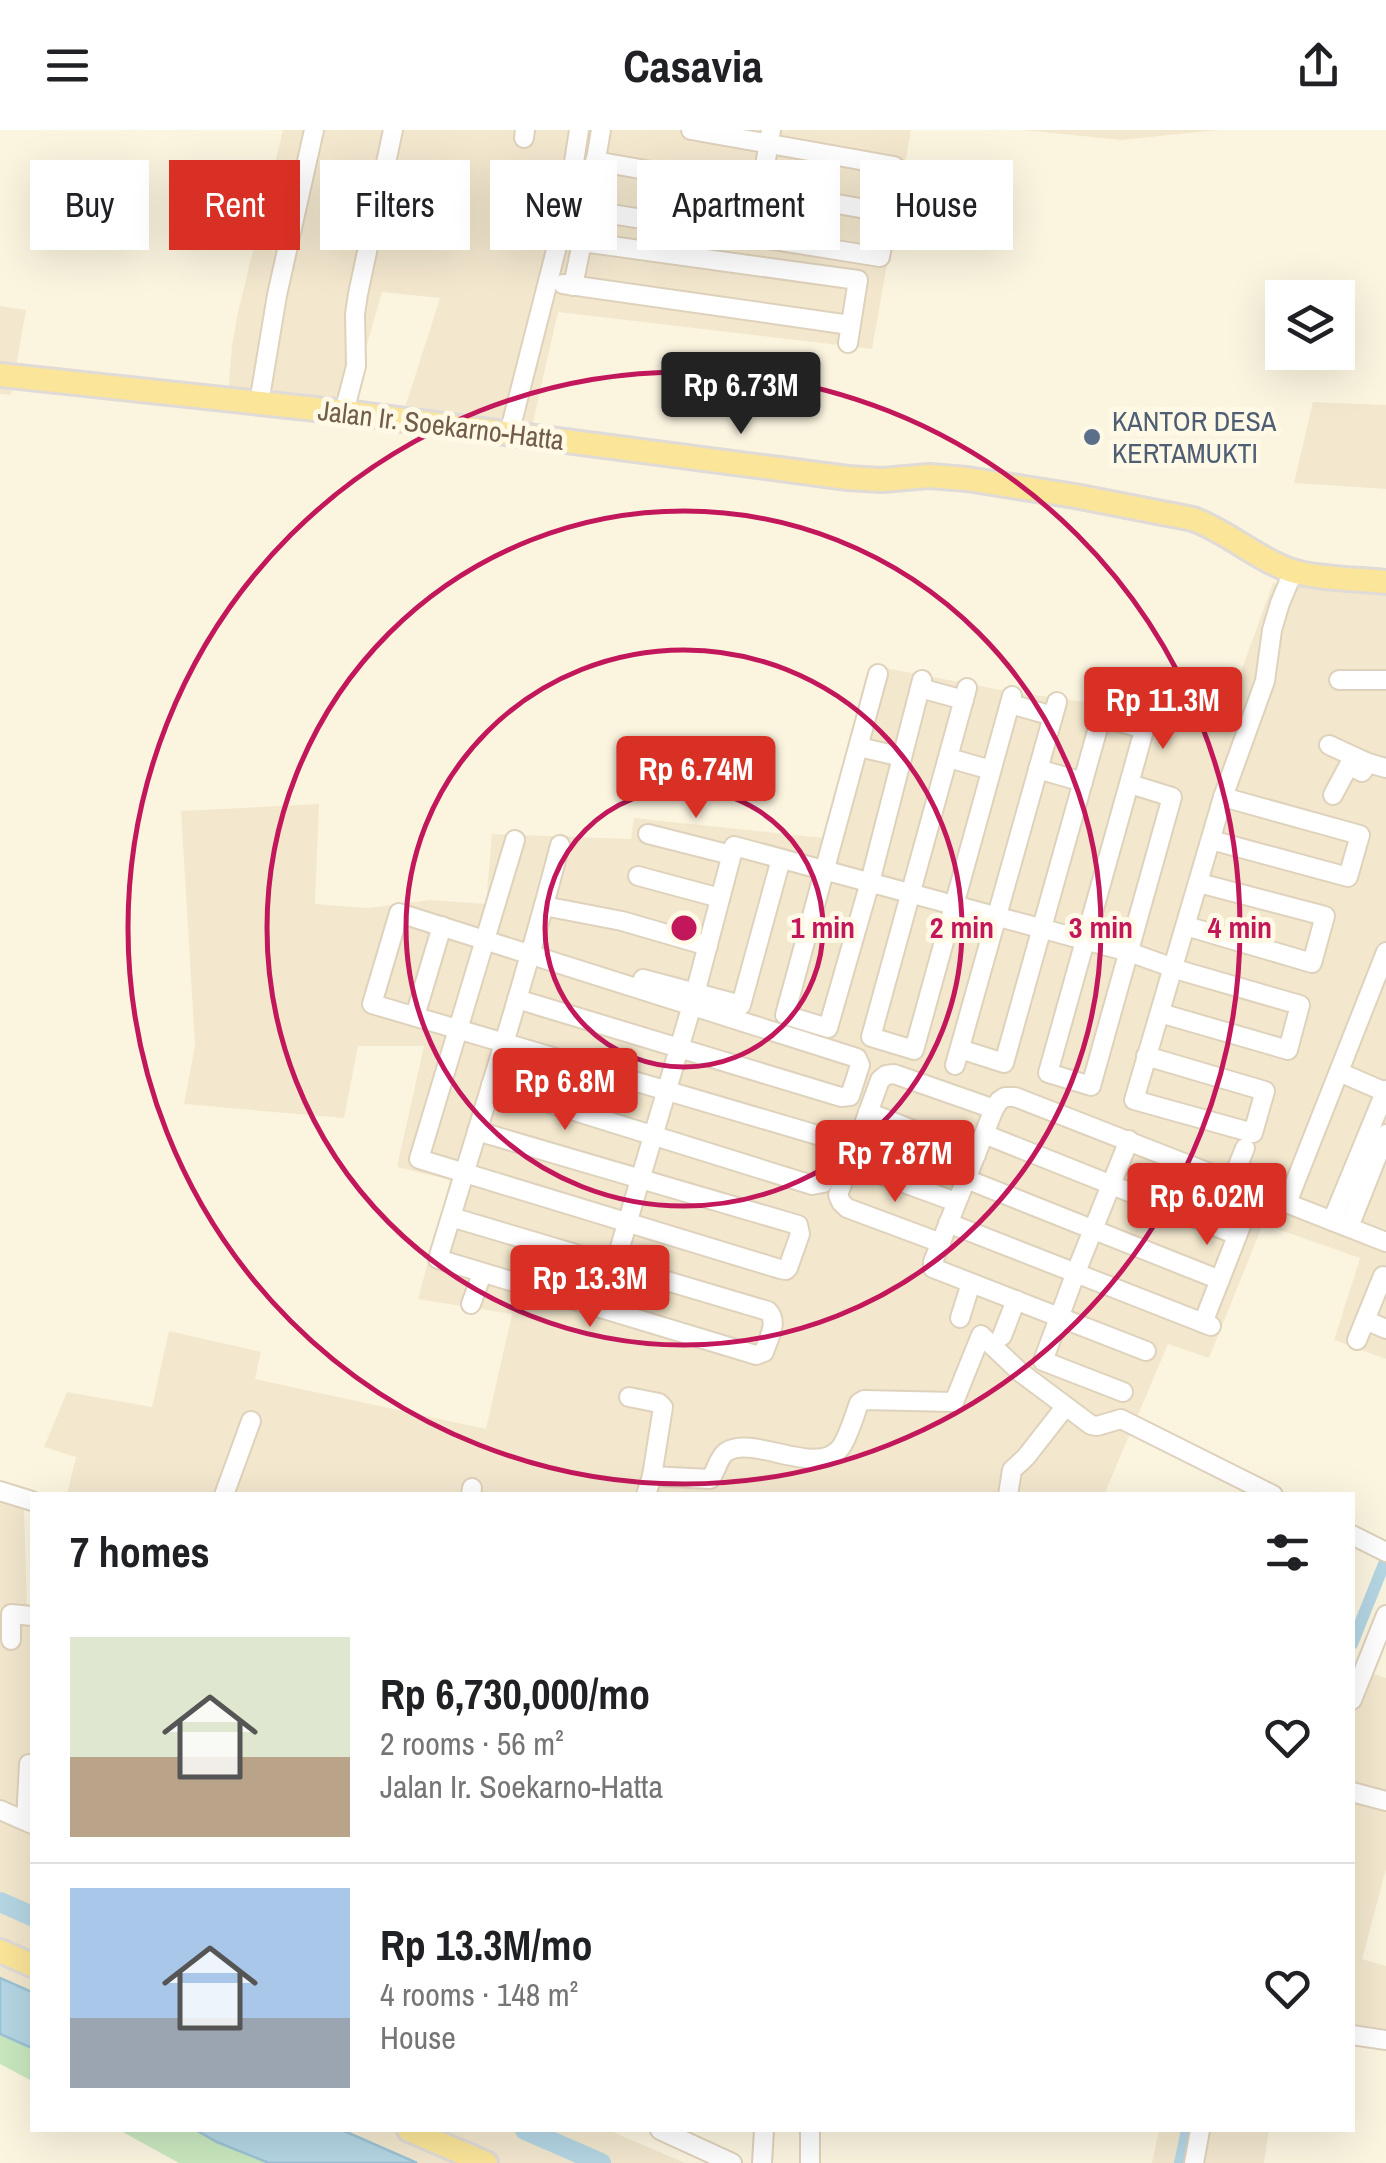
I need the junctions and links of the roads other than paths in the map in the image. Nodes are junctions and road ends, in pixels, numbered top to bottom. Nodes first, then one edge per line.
1 (314, 130) edge
2 (393, 130) edge
3 (579, 130) edge
4 (600, 130) edge
5 (691, 130) edge
6 (770, 137) edge
7 (574, 160) edge
8 (595, 160) edge
9 (868, 160) edge
10 (840, 205) edge
11 (556, 250) edge
12 (840, 250) edge
13 (548, 282) junction
14 (573, 286) junction
15 (0, 375) edge
16 (259, 403) junction
17 (344, 412) junction
18 (509, 434) junction
19 (1293, 572) junction
20 (1386, 582) edge
21 (878, 674) dead end
22 (1338, 680) dead end
23 (1386, 680) edge
24 (1330, 745) dead end
25 (859, 746) junction
26 (902, 758) junction
27 (950, 758) junction
28 (1377, 766) edge
29 (1038, 769) junction
30 (991, 770) junction
31 (1082, 782) junction
32 (1130, 784) junction
33 (1332, 795) dead end
34 (1224, 796) junction
35 (648, 834) dead end
36 (515, 840) dead end
37 (1211, 840) junction
38 (560, 845) dead end
39 (731, 855) junction
40 (781, 859) junction
41 (825, 871) junction
42 (638, 876) dead end
43 (870, 882) junction
44 (1199, 883) junction
45 (911, 893) junction
46 (720, 898) junction
47 (954, 904) junction
48 (544, 906) junction
49 (999, 915) junction
50 (442, 926) junction
51 (1186, 926) junction
52 (1041, 927) junction
53 (485, 939) junction
54 (1085, 940) junction
55 (708, 946) junction
56 (1129, 952) junction
57 (1386, 952) edge
58 (530, 953) junction
59 (1174, 967) junction
60 (517, 998) junction
61 (694, 999) junction
62 (1160, 1012) junction
63 (415, 1016) junction
64 (458, 1028) junction
65 (504, 1042) junction
66 (680, 1048) junction
67 (1146, 1056) junction
68 (1338, 1072) junction
69 (491, 1085) junction
70 (667, 1089) junction
71 (1386, 1091) edge
72 (994, 1109) junction
73 (868, 1112) junction
74 (477, 1131) junction
75 (984, 1134) junction
76 (1386, 1134) edge
77 (653, 1136) junction
78 (1129, 1140) junction
79 (1245, 1148) dead end
80 (976, 1155) junction
81 (849, 1163) junction
82 (464, 1173) junction
83 (641, 1178) junction
84 (966, 1179) junction
85 (1232, 1181) junction
86 (1111, 1184) junction
87 (1255, 1190) junction
88 (956, 1202) junction
89 (1287, 1203) junction
90 (451, 1217) junction
91 (628, 1222) junction
92 (948, 1223) junction
93 (1340, 1224) junction
94 (1094, 1229) junction
95 (1238, 1235) junction
96 (1386, 1242) edge
97 (941, 1243) junction
98 (614, 1266) junction
99 (1076, 1272) junction
100 (1385, 1273) edge
101 (482, 1274) junction
102 (1220, 1280) junction
103 (971, 1282) junction
104 (1016, 1300) junction
105 (471, 1304) dead end
106 (602, 1308) junction
107 (1058, 1317) junction
108 (960, 1318) dead end
109 (1365, 1320) junction
110 (1386, 1329) edge
111 (1002, 1336) dead end
112 (1357, 1340) dead end
113 (1146, 1351) dead end
114 (1122, 1392) dead end
115 (629, 1398) dead end
116 (1066, 1407) junction
117 (251, 1421) dead end
118 (652, 1476) junction
119 (0, 1491) edge
120 (225, 1492) edge
121 (647, 1492) edge
122 (1008, 1492) edge
123 (1267, 1492) edge
124 (30, 1500) edge
125 (1355, 1536) edge
126 (1383, 1550) edge
127 (6, 1614) edge
128 (1386, 1615) edge
129 (11, 1640) dead end
130 (1355, 1692) edge
131 (29, 1764) dead end
132 (1355, 1793) edge
133 (1386, 1801) edge
134 (0, 1810) edge
135 (29, 1823) edge
136 (0, 1951) edge
137 (30, 1964) edge
138 (1355, 2035) edge
139 (1386, 2040) edge
140 (421, 2132) edge
141 (664, 2132) edge
142 (764, 2132) edge
143 (810, 2132) edge
144 (1200, 2132) edge
145 (486, 2163) edge
146 (732, 2163) edge
147 (762, 2163) edge
148 (810, 2163) edge
149 (1194, 2163) edge

1 - 16 street
2 - 17 street
3 - 7 street
4 - 8 street
5 - 6 street
6 - 9 street
10 - 12 street
11 - 13 street
13 - 14 street
13 - 18 street
14 - 14 street
15 - 16 main road, Jalan Ir. Soekarno-Hatta
16 - 17 main road, Jalan Ir. Soekarno-Hatta
17 - 18 main road, Jalan Ir. Soekarno-Hatta
18 - 19 main road, Jalan Ir. Soekarno-Hatta
19 - 20 main road, Jalan Ir. Soekarno-Hatta
19 - 34 street
21 - 25 street
22 - 23 street
24 - 28 street
25 - 26 street
25 - 41 street
26 - 27 street
26 - 43 street
27 - 30 street
27 - 45 street
28 - 33 street
29 - 30 street
29 - 31 street
29 - 49 street
30 - 47 street
31 - 32 street
31 - 52 street
32 - 54 street
32 - 56 street
34 - 37 street
34 - 37 street
35 - 39 street
36 - 53 street
37 - 44 street
38 - 48 street
39 - 40 street
39 - 46 street
40 - 41 street
40 - 61 street
41 - 43 street
41 - 43 street
42 - 46 street
43 - 45 street
44 - 51 street
44 - 51 street
45 - 47 street
45 - 47 street
46 - 55 street
47 - 49 street
48 - 55 street
48 - 58 street
49 - 52 street
49 - 52 street
50 - 53 street
50 - 63 street
50 - 63 street
51 - 59 street
52 - 54 street
53 - 58 street
53 - 64 street
54 - 56 street
54 - 56 street
55 - 61 street
56 - 59 street
57 - 68 street
58 - 60 street
58 - 61 street
59 - 62 street
59 - 62 street
60 - 65 street
60 - 66 street
61 - 66 street
61 - 66 street
62 - 67 street
63 - 64 street
64 - 65 street
64 - 82 street
65 - 69 street
65 - 70 street
66 - 70 street
67 - 67 street
68 - 71 street
68 - 89 street
69 - 74 street
69 - 77 street
70 - 77 street
70 - 77 street
71 - 93 street
72 - 73 street
72 - 75 street
72 - 78 street
73 - 80 street
73 - 81 street
74 - 82 street
74 - 83 street
75 - 80 street
75 - 86 street
76 - 93 street
77 - 83 street
78 - 85 street
78 - 86 street
79 - 85 street
80 - 84 street
81 - 88 street
81 - 97 street
82 - 90 street
82 - 91 street
83 - 91 street
83 - 91 street
84 - 88 street
84 - 94 street
85 - 87 street
86 - 94 street
86 - 95 street
87 - 89 street
87 - 95 street
88 - 92 street
89 - 93 street
90 - 98 street
90 - 101 street
91 - 98 street
92 - 97 street
92 - 99 street
93 - 96 street
94 - 99 street
94 - 102 street
95 - 102 street
97 - 103 street
98 - 106 street
98 - 106 street
99 - 102 street
99 - 107 street
100 - 109 street
101 - 105 street
101 - 106 street
103 - 104 street
103 - 108 street
104 - 107 street
104 - 111 street
107 - 113 street
107 - 114 street
109 - 110 street
109 - 112 street
115 - 118 street
116 - 118 street
116 - 122 street
116 - 123 street
117 - 120 street
118 - 121 street
119 - 124 street
125 - 126 street
127 - 129 street
128 - 130 street
131 - 135 street
132 - 133 street
134 - 135 street
136 - 137 main road
138 - 139 street
140 - 145 main road
141 - 146 street
142 - 147 street
143 - 148 street
144 - 149 street

